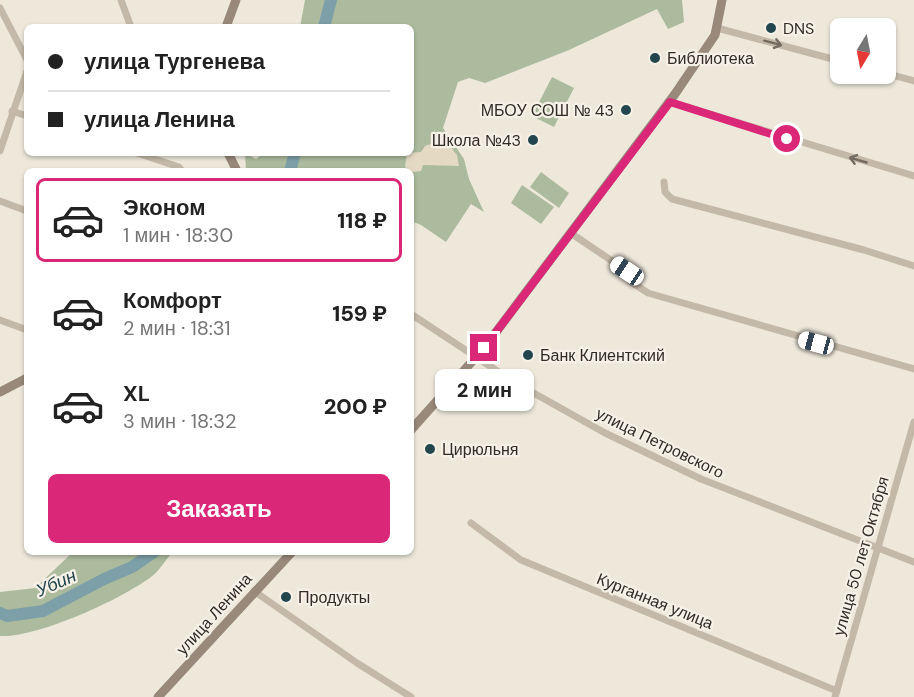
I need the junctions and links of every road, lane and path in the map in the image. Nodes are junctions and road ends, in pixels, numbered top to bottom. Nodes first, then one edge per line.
1 (121, 0) edge
2 (236, 0) edge
3 (722, 0) edge
4 (0, 8) edge
5 (130, 24) edge
6 (227, 24) edge
7 (0, 25) edge
8 (8, 26) junction
9 (717, 28) junction
10 (24, 55) edge
11 (830, 58) edge
12 (896, 76) edge
13 (24, 79) edge
14 (914, 81) edge
15 (670, 102) junction
16 (12, 111) junction
17 (24, 115) edge
18 (0, 150) edge
19 (146, 156) edge
20 (180, 168) edge
21 (914, 176) edge
22 (664, 182) dead end
23 (0, 201) edge
24 (24, 210) edge
25 (572, 234) junction
26 (914, 266) edge
27 (414, 316) edge
28 (0, 320) edge
29 (24, 329) edge
30 (476, 358) junction
31 (914, 369) edge
32 (24, 380) edge
33 (0, 392) edge
34 (914, 422) edge
35 (414, 427) edge
36 (471, 524) dead end
37 (877, 549) junction
38 (289, 555) edge
39 (914, 562) edge
40 (254, 591) junction
41 (836, 694) edge
42 (158, 697) edge
43 (411, 697) edge

1 - 5 street
2 - 6 street
3 - 9 street
4 - 8 street
7 - 8 street
8 - 10 street
9 -> 11 street
9 - 15 street
12 - 14 street
13 - 16 street
21 -> 15 street
15 - 25 street
16 - 17 street
16 - 18 street
19 - 20 street
22 - 26 street
23 - 24 street
25 - 30 street
25 - 31 street
27 - 30 street, улица Петровского
28 - 29 street
30 - 35 street
30 - 37 street, улица Петровского
32 - 33 street
34 - 37 street, улица 50 лет Октября
36 - 41 street, Курганная улица
37 - 39 street, улица Петровского
37 - 41 street, улица 50 лет Октября
38 - 40 street, улица Ленина
40 - 42 street, улица Ленина
40 - 43 street

